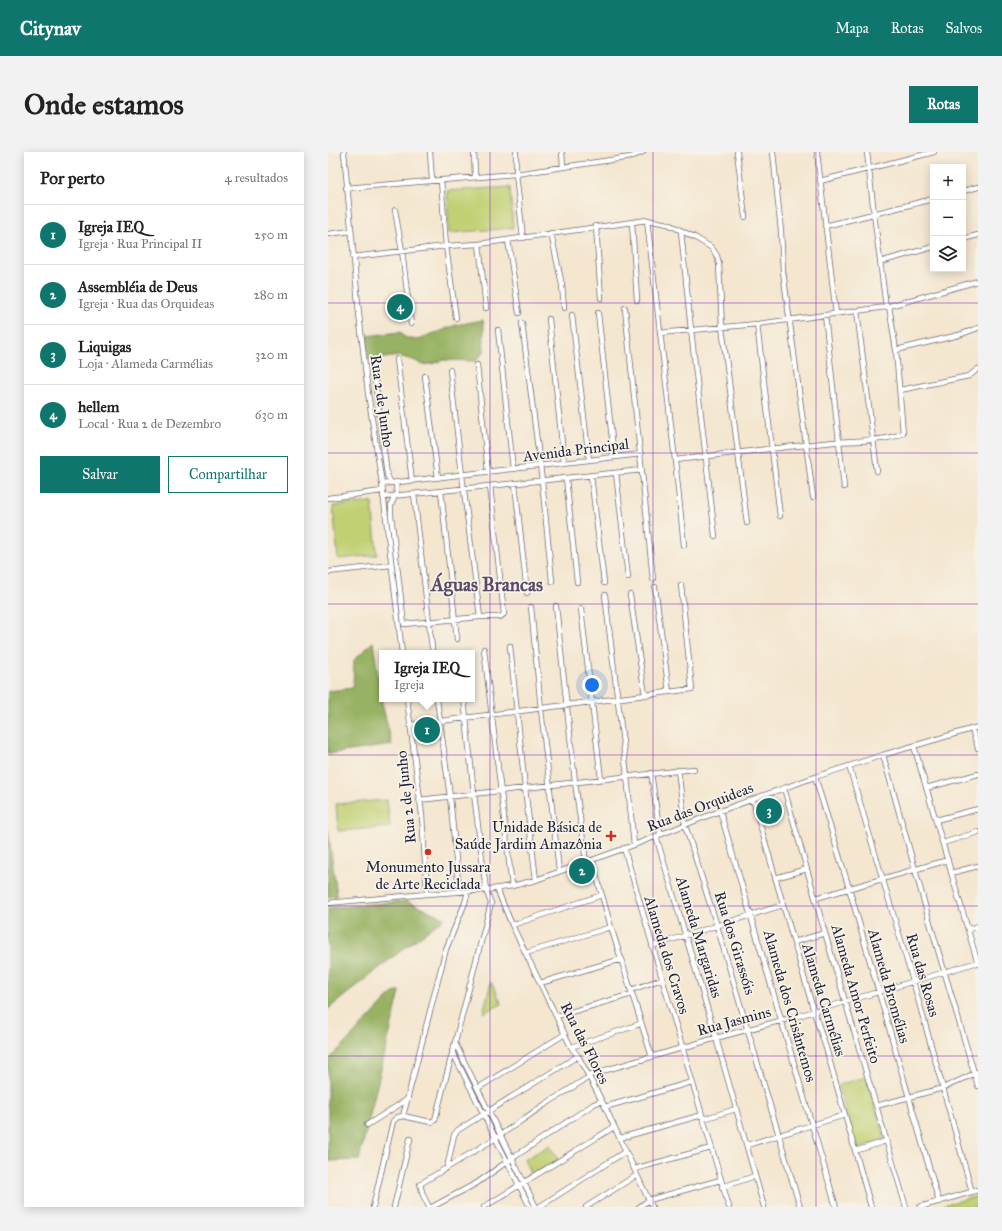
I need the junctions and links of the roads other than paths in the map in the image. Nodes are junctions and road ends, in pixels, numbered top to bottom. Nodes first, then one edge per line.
1 (344, 152) edge
2 (430, 152) edge
3 (474, 152) edge
4 (516, 152) edge
5 (562, 152) edge
6 (643, 152) edge
7 (737, 152) edge
8 (774, 152) edge
9 (817, 152) edge
10 (867, 152) edge
11 (934, 152) edge
12 (563, 167) junction
13 (869, 169) junction
14 (516, 174) junction
15 (475, 177) junction
16 (432, 180) junction
17 (441, 180) junction
18 (820, 182) junction
19 (978, 187) edge
20 (346, 188) junction
21 (966, 190) edge
22 (930, 200) edge
23 (395, 210) dead end
24 (874, 214) junction
25 (745, 217) dead end
26 (647, 220) junction
27 (632, 223) junction
28 (596, 226) junction
29 (825, 226) junction
30 (351, 231) junction
31 (681, 231) junction
32 (551, 233) junction
33 (328, 234) edge
34 (978, 235) edge
35 (523, 238) junction
36 (966, 238) edge
37 (508, 240) junction
38 (478, 244) junction
39 (446, 246) junction
40 (930, 248) edge
41 (402, 251) junction
42 (353, 257) junction
43 (880, 262) junction
44 (978, 282) edge
45 (600, 298) dead end
46 (637, 300) dead end
47 (888, 306) junction
48 (486, 308) dead end
49 (564, 308) dead end
50 (625, 308) dead end
51 (857, 311) junction
52 (519, 313) dead end
53 (598, 313) dead end
54 (836, 314) junction
55 (572, 315) dead end
56 (825, 315) junction
57 (456, 318) dead end
58 (549, 318) dead end
59 (790, 320) junction
60 (522, 323) dead end
61 (411, 324) dead end
62 (757, 324) junction
63 (722, 327) junction
64 (978, 328) edge
65 (498, 330) dead end
66 (690, 330) junction
67 (660, 333) junction
68 (896, 350) junction
69 (397, 359) dead end
70 (477, 365) dead end
71 (978, 369) edge
72 (450, 370) dead end
73 (425, 376) dead end
74 (375, 380) dead end
75 (900, 390) junction
76 (873, 439) junction
77 (839, 442) junction
78 (807, 445) junction
79 (773, 449) junction
80 (739, 453) junction
81 (641, 454) junction
82 (614, 457) junction
83 (706, 457) junction
84 (589, 460) junction
85 (675, 460) junction
86 (564, 463) junction
87 (540, 466) junction
88 (513, 469) junction
89 (642, 470) junction
90 (877, 471) dead end
91 (488, 472) junction
92 (616, 473) junction
93 (462, 475) junction
94 (591, 476) junction
95 (438, 478) junction
96 (566, 478) junction
97 (412, 481) junction
98 (542, 481) junction
99 (394, 483) junction
100 (382, 484) junction
101 (515, 484) junction
102 (490, 486) junction
103 (844, 487) dead end
104 (464, 489) junction
105 (382, 491) junction
106 (441, 491) junction
107 (414, 494) junction
108 (396, 496) junction
109 (813, 497) dead end
110 (328, 498) edge
111 (383, 498) junction
112 (780, 516) dead end
113 (747, 523) dead end
114 (715, 536) dead end
115 (684, 545) dead end
116 (391, 565) junction
117 (328, 572) edge
118 (628, 577) dead end
119 (653, 579) dead end
120 (552, 581) dead end
121 (577, 582) dead end
122 (604, 583) dead end
123 (681, 585) dead end
124 (655, 587) dead end
125 (527, 593) dead end
126 (605, 595) dead end
127 (630, 595) dead end
128 (556, 606) dead end
129 (531, 607) dead end
130 (581, 609) dead end
131 (480, 617) junction
132 (455, 619) junction
133 (429, 622) junction
134 (457, 639) dead end
135 (510, 646) dead end
136 (432, 648) dead end
137 (484, 649) dead end
138 (402, 650) edge
139 (669, 692) junction
140 (645, 696) junction
141 (618, 699) junction
142 (407, 702) edge
143 (437, 702) edge
144 (464, 702) edge
145 (592, 702) junction
146 (568, 705) junction
147 (541, 709) junction
148 (517, 712) junction
149 (492, 715) junction
150 (466, 718) junction
151 (439, 722) junction
152 (410, 725) junction
153 (978, 727) edge
154 (972, 729) junction
155 (914, 746) junction
156 (978, 748) edge
157 (883, 755) junction
158 (849, 766) junction
159 (694, 769) dead end
160 (678, 770) junction
161 (651, 773) junction
162 (978, 774) edge
163 (627, 776) junction
164 (815, 777) junction
165 (601, 779) junction
166 (575, 782) junction
167 (549, 785) junction
168 (525, 788) junction
169 (784, 788) junction
170 (926, 788) junction
171 (501, 791) junction
172 (474, 794) junction
173 (450, 797) junction
174 (419, 800) junction
175 (753, 800) junction
176 (978, 809) edge
177 (720, 811) junction
178 (936, 820) junction
179 (685, 825) junction
180 (978, 832) edge
181 (658, 835) junction
182 (943, 843) junction
183 (634, 845) junction
184 (624, 848) junction
185 (592, 860) junction
186 (948, 860) junction
187 (586, 862) junction
188 (978, 866) edge
189 (807, 869) junction
190 (915, 869) junction
191 (559, 871) junction
192 (951, 873) junction
193 (775, 878) junction
194 (882, 879) junction
195 (536, 880) junction
196 (512, 886) junction
197 (849, 888) junction
198 (497, 889) junction
199 (486, 890) junction
200 (468, 891) junction
201 (459, 892) junction
202 (427, 894) junction
203 (602, 896) junction
204 (816, 898) junction
205 (328, 903) edge
206 (783, 905) junction
207 (751, 915) junction
208 (512, 925) junction
209 (717, 926) junction
210 (978, 926) edge
211 (611, 927) junction
212 (968, 929) junction
213 (825, 933) junction
214 (685, 935) junction
215 (794, 942) junction
216 (652, 946) junction
217 (526, 953) junction
218 (622, 959) junction
219 (978, 963) edge
220 (945, 971) junction
221 (662, 979) junction
222 (913, 981) junction
223 (540, 983) junction
224 (632, 992) junction
225 (878, 992) junction
226 (846, 1002) junction
227 (814, 1012) junction
228 (557, 1016) junction
229 (781, 1021) junction
230 (640, 1024) junction
231 (748, 1030) junction
232 (565, 1034) junction
233 (716, 1038) junction
234 (455, 1042) junction
235 (571, 1047) junction
236 (683, 1048) junction
237 (452, 1051) junction
238 (578, 1056) junction
239 (652, 1057) junction
240 (976, 1073) edge
241 (589, 1076) junction
242 (692, 1082) junction
243 (978, 1086) edge
244 (478, 1088) junction
245 (943, 1088) junction
246 (908, 1097) junction
247 (408, 1099) junction
248 (601, 1101) junction
249 (876, 1106) junction
250 (605, 1107) junction
251 (736, 1109) junction
252 (487, 1112) junction
253 (845, 1115) junction
254 (403, 1116) junction
255 (703, 1117) junction
256 (367, 1125) dead end
257 (813, 1126) junction
258 (614, 1127) junction
259 (501, 1134) junction
260 (780, 1135) junction
261 (496, 1138) junction
262 (620, 1138) junction
263 (410, 1139) dead end
264 (886, 1142) junction
265 (747, 1145) junction
266 (711, 1148) junction
267 (626, 1151) junction
268 (855, 1151) junction
269 (513, 1159) junction
270 (508, 1161) junction
271 (447, 1168) junction
272 (634, 1169) junction
273 (637, 1175) junction
274 (755, 1176) junction
275 (720, 1180) junction
276 (525, 1182) junction
277 (520, 1186) junction
278 (722, 1187) junction
279 (978, 1190) edge
280 (972, 1192) junction
281 (649, 1200) junction
282 (939, 1202) junction
283 (372, 1207) edge
284 (394, 1207) edge
285 (431, 1207) edge
286 (484, 1207) edge
287 (530, 1207) edge
288 (538, 1207) edge
289 (586, 1207) edge
290 (639, 1207) edge
291 (652, 1207) edge
292 (729, 1207) edge
293 (764, 1207) edge
294 (800, 1207) edge
295 (836, 1207) edge
296 (871, 1207) edge
297 (906, 1207) edge
298 (920, 1207) edge

1 - 20 street, Rua 2 de Junho
2 - 16 street
3 - 15 street
4 - 14 street
5 - 12 street
6 - 12 street
7 - 25 street
8 - 59 street
9 - 18 street
10 - 13 street
11 - 13 street
12 - 14 street
13 - 18 street
13 - 24 street
14 - 15 street
14 - 35 street
15 - 17 street
16 - 17 street
16 - 20 street
17 - 39 street
18 - 29 street
19 - 21 street
20 - 30 street, Rua 2 de Junho
22 - 24 street
23 - 41 street
24 - 29 street
24 - 43 street
26 - 27 street
26 - 31 street
26 - 67 street
27 - 28 street
27 - 46 street
28 - 32 street
28 - 45 street
29 - 54 street
30 - 33 street
30 - 42 street, Rua 2 de Junho
31 - 63 street
31 - 66 street
32 - 35 street
32 - 49 street
34 - 36 street
35 - 37 street
37 - 38 street
37 - 52 street
38 - 39 street
38 - 48 street
39 - 41 street
39 - 57 street
40 - 43 street
41 - 42 street
41 - 61 street
42 - 100 street, Rua 2 de Junho
43 - 47 street
44 - 47 street
47 - 51 street
47 - 68 street
50 - 81 street
51 - 54 street
51 - 76 street
53 - 82 street
54 - 56 street
55 - 84 street
56 - 59 street
56 - 77 street
58 - 86 street
59 - 62 street
59 - 78 street
60 - 87 street
62 - 63 street
62 - 79 street
63 - 66 street
63 - 80 street
64 - 68 street
65 - 88 street
66 - 67 street
66 - 83 street
67 - 85 street
68 - 75 street
69 - 97 street
70 - 91 street
71 - 75 street
72 - 93 street
73 - 95 street
74 - 99 street
75 - 76 street
76 - 77 street
76 - 90 street
77 - 78 street
77 - 103 street
78 - 79 street
78 - 109 street
79 - 80 street
79 - 112 street
80 - 83 street
80 - 113 street
81 - 82 street, Avenida Principal
81 - 89 street, Avenida Principal
82 - 84 street, Avenida Principal
83 - 85 street
83 - 114 street
84 - 86 street, Avenida Principal
85 - 115 street
86 - 87 street, Avenida Principal
87 - 88 street, Avenida Principal
87 - 98 street
88 - 91 street, Avenida Principal
89 - 92 street, Avenida Principal
89 - 119 street
91 - 93 street, Avenida Principal
92 - 94 street, Avenida Principal
92 - 118 street
93 - 95 street, Avenida Principal
93 - 104 street
94 - 96 street, Avenida Principal
94 - 122 street
95 - 97 street, Avenida Principal
96 - 98 street, Avenida Principal
96 - 121 street
97 - 99 street, Avenida Principal
98 - 101 street, Avenida Principal
98 - 120 street
99 - 100 street, Avenida Principal
99 - 108 street
100 - 105 street, Rua 2 de Junho
101 - 102 street, Avenida Principal
101 - 125 street
102 - 104 street, Avenida Principal
102 - 131 street
104 - 106 street, Avenida Principal
104 - 131 street
105 - 110 street
105 - 111 street, Rua 2 de Junho
106 - 107 street, Avenida Principal
106 - 132 street
107 - 108 street, Avenida Principal
107 - 133 street
108 - 111 street, Avenida Principal
108 - 133 street
111 - 116 street, Rua 2 de Junho
116 - 117 street
116 - 138 street, Rua 2 de Junho
123 - 139 street
124 - 139 street
126 - 141 street
127 - 140 street
128 - 146 street
129 - 147 street
130 - 145 street
131 - 132 street
132 - 133 street
132 - 134 street
133 - 136 street
135 - 148 street
137 - 149 street
139 - 140 street
140 - 141 street
141 - 145 street
141 - 163 street
142 - 152 street, Rua 2 de Junho
143 - 151 street
144 - 150 street
145 - 146 street
145 - 165 street
146 - 147 street
146 - 166 street
147 - 148 street
147 - 167 street
148 - 149 street
148 - 168 street
149 - 150 street
149 - 171 street
150 - 151 street
150 - 172 street
151 - 152 street
151 - 173 street
152 - 174 street, Rua 2 de Junho
153 - 154 street, Rua das Orquideas
154 - 155 street, Rua das Orquideas
154 - 156 street
155 - 157 street, Rua das Orquideas
155 - 170 street
157 - 158 street, Rua das Orquideas
157 - 190 street
158 - 164 street, Rua das Orquideas
158 - 194 street, Rua das Rosas
159 - 160 street
160 - 161 street
160 - 179 street, Rua dos Girassóis
161 - 163 street
161 - 181 street, Alameda Margaridas
162 - 170 street
163 - 165 street
163 - 183 street
164 - 169 street, Rua das Orquideas
164 - 197 street, Alameda Bromélias
165 - 166 street
166 - 167 street
166 - 187 street
167 - 168 street
167 - 191 street
168 - 171 street
168 - 195 street
169 - 175 street, Rua das Orquideas
169 - 189 street, Alameda Amor Perfeito
170 - 178 street
171 - 172 street
171 - 196 street
172 - 173 street
172 - 199 street
173 - 174 street
173 - 201 street
174 - 202 street, Rua 2 de Junho
175 - 177 street, Rua das Orquideas
175 - 193 street, Alameda Carmélias
176 - 178 street
177 - 179 street, Rua das Orquideas
177 - 207 street, Alameda dos Crisântemos
178 - 182 street
179 - 181 street, Rua das Orquideas
179 - 209 street, Rua dos Girassóis
180 - 182 street
181 - 183 street, Rua das Orquideas
181 - 214 street, Alameda Margaridas
182 - 186 street
183 - 184 street, Rua das Orquideas
184 - 185 street, Rua das Orquideas
184 - 216 street, Alameda dos Cravos
185 - 187 street, Rua das Orquideas
185 - 203 street
186 - 190 street
186 - 192 street
187 - 191 street, Rua das Orquideas
188 - 192 street
189 - 193 street
189 - 204 street, Alameda Amor Perfeito
190 - 194 street
190 - 220 street
191 - 195 street, Rua das Orquideas
192 - 212 street
193 - 206 street, Alameda Carmélias
194 - 197 street
194 - 222 street, Rua das Rosas
195 - 196 street, Rua das Orquideas
196 - 198 street, Rua das Orquideas
197 - 204 street
197 - 225 street, Alameda Bromélias
198 - 199 street, Rua das Orquideas
198 - 208 street, Rua das Flores
199 - 200 street, Rua das Orquideas
199 - 234 street
200 - 201 street, Rua das Orquideas
200 - 247 street
201 - 202 street, Rua das Orquideas
202 - 205 street, Rua das Orquideas
203 - 208 street
203 - 211 street
204 - 213 street, Alameda Amor Perfeito
206 - 207 street
206 - 215 street, Alameda Carmélias
207 - 209 street
207 - 229 street, Alameda dos Crisântemos
208 - 217 street, Rua das Flores
209 - 214 street
209 - 231 street, Rua dos Girassóis
210 - 212 street
211 - 217 street
211 - 218 street
212 - 219 street
213 - 215 street
213 - 226 street, Alameda Amor Perfeito
214 - 216 street
214 - 233 street, Alameda Margaridas
215 - 227 street, Alameda Carmélias
216 - 221 street, Alameda dos Cravos
217 - 223 street, Rua das Flores
218 - 223 street
218 - 224 street
219 - 220 street, Rua Jasmins
220 - 222 street, Rua Jasmins
220 - 240 street
221 - 224 street
221 - 236 street, Alameda dos Cravos
222 - 225 street, Rua Jasmins
222 - 245 street, Rua das Rosas
223 - 228 street, Rua das Flores
224 - 228 street
224 - 230 street
225 - 226 street, Rua Jasmins
225 - 246 street, Alameda Bromélias
226 - 227 street, Rua Jasmins
226 - 249 street, Alameda Amor Perfeito
227 - 229 street, Rua Jasmins
227 - 253 street, Alameda Carmélias
228 - 232 street, Rua das Flores
229 - 231 street, Rua Jasmins
229 - 257 street, Alameda dos Crisântemos
230 - 235 street
230 - 239 street
231 - 233 street, Rua Jasmins
231 - 260 street, Rua dos Girassóis
232 - 235 street, Rua das Flores
232 - 244 street
233 - 236 street, Rua Jasmins
233 - 251 street, Alameda Margaridas
234 - 237 street
234 - 244 street
235 - 238 street, Rua das Flores
236 - 239 street, Rua Jasmins
236 - 242 street, Alameda dos Cravos
237 - 252 street
237 - 254 street
238 - 241 street, Rua das Flores
238 - 252 street
239 - 241 street, Rua Jasmins
240 - 243 street
240 - 245 street
241 - 248 street, Rua das Flores
241 - 259 street, Rua Jasmins
242 - 250 street
242 - 255 street, Alameda dos Cravos
244 - 252 street
245 - 246 street
245 - 280 street, Rua das Rosas
246 - 249 street
246 - 282 street, Alameda Bromélias
247 - 254 street
247 - 256 street
248 - 250 street, Rua das Flores
248 - 269 street
249 - 264 street, Alameda Amor Perfeito
250 - 258 street, Rua das Flores
251 - 255 street
251 - 265 street, Alameda Margaridas
252 - 259 street
252 - 261 street
252 - 271 street
253 - 257 street
253 - 268 street, Alameda Carmélias
254 - 283 street
255 - 262 street
255 - 266 street, Alameda dos Cravos
257 - 260 street
257 - 295 street, Alameda dos Crisântemos
258 - 262 street, Rua das Flores
258 - 276 street
259 - 261 street, Rua Jasmins
259 - 269 street
260 - 265 street
260 - 294 street, Rua dos Girassóis
261 - 270 street
261 - 271 street, Rua Jasmins
262 - 267 street, Rua das Flores
263 - 284 street
264 - 268 street
264 - 297 street, Alameda Amor Perfeito
265 - 274 street, Alameda Margaridas
266 - 272 street
266 - 275 street, Alameda dos Cravos
267 - 272 street, Rua das Flores
267 - 288 street
268 - 296 street, Alameda Carmélias
269 - 270 street
269 - 276 street
270 - 277 street
270 - 285 street
271 - 285 street, Rua Jasmins
272 - 273 street, Rua das Flores
273 - 281 street, Rua das Flores
273 - 289 street
274 - 278 street
274 - 293 street, Alameda Margaridas
275 - 278 street, Alameda dos Cravos
275 - 281 street
276 - 277 street
276 - 288 street
277 - 286 street
277 - 287 street
278 - 292 street, Alameda dos Cravos
279 - 280 street
280 - 282 street
281 - 290 street
281 - 291 street, Rua das Flores
282 - 298 street

